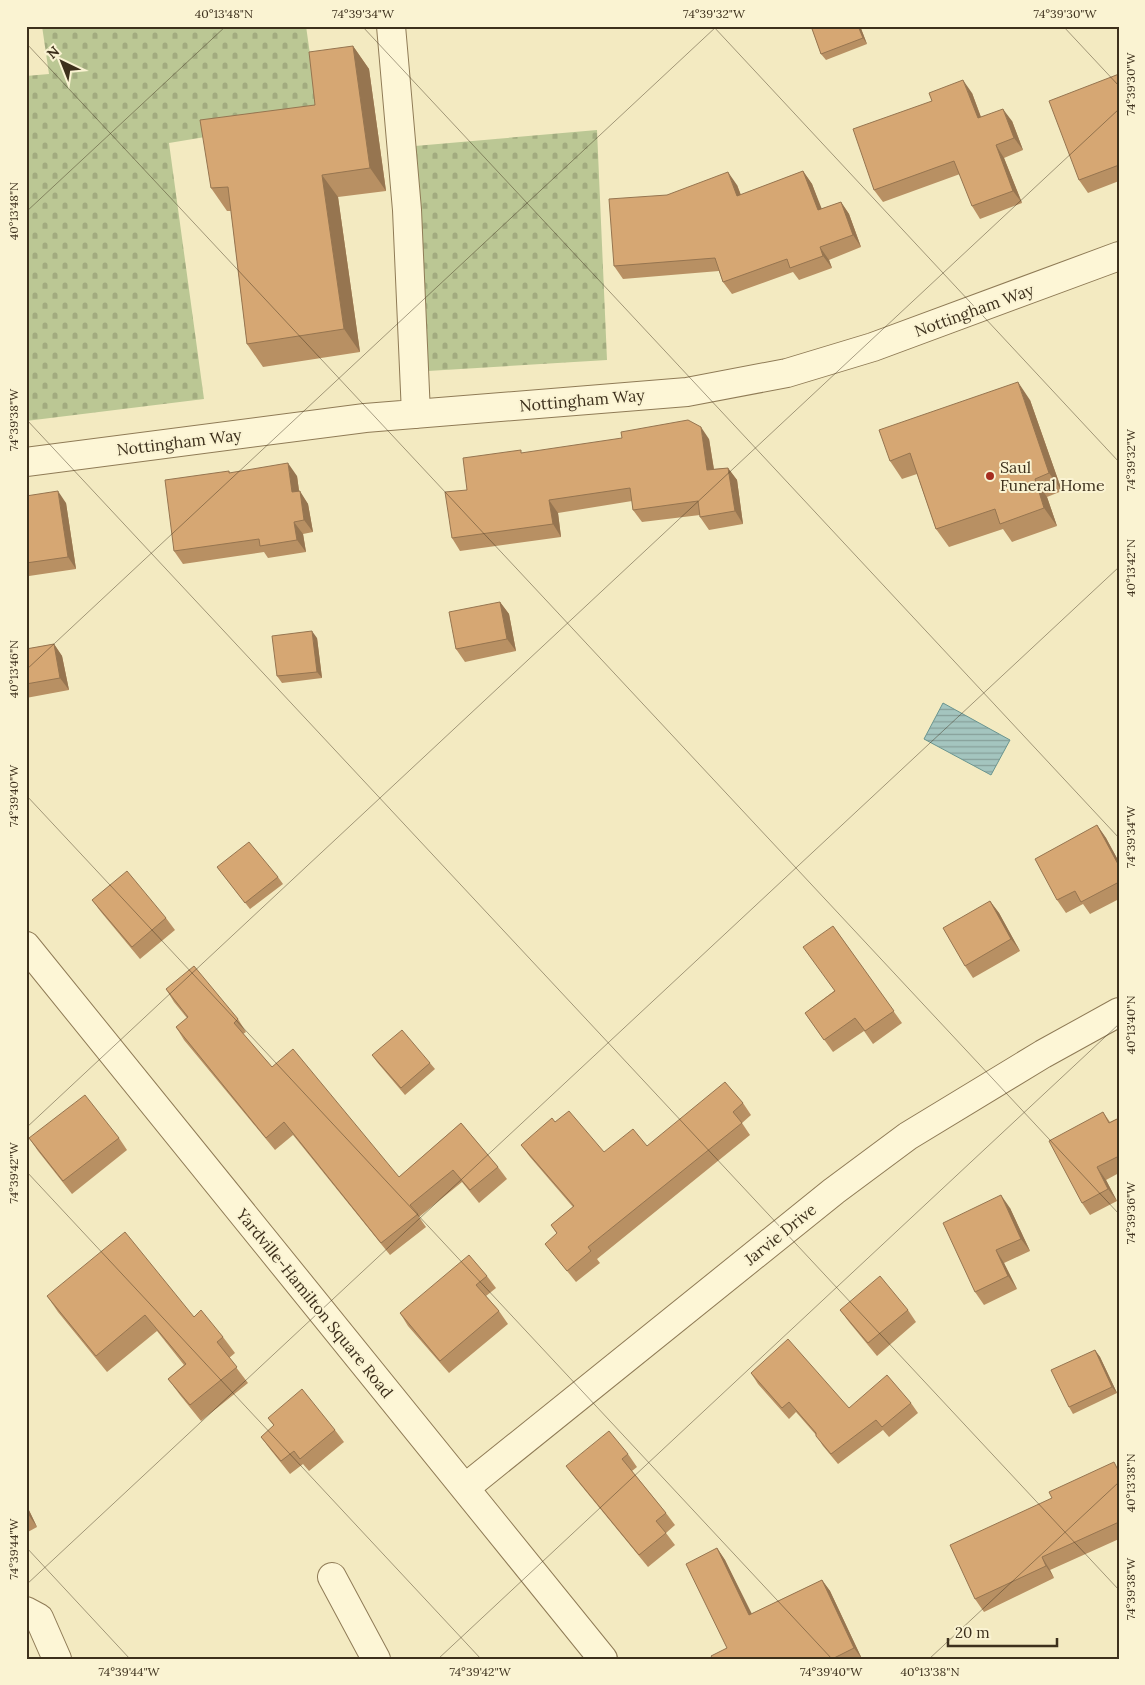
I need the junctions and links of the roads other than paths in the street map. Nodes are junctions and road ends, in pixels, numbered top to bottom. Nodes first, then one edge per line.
1 (391, 26) edge
2 (1119, 256) edge
3 (416, 414) junction
4 (26, 462) edge
5 (26, 946) edge
6 (1119, 1012) edge
7 (465, 1488) junction
8 (332, 1577) dead end
9 (26, 1611) edge
10 (599, 1657) edge
11 (57, 1659) edge
12 (376, 1659) edge

1 - 3 street
2 - 3 street, Nottingham Way
3 - 4 street, Nottingham Way
5 - 7 street, Yardville-Hamilton Square Road
6 - 7 street, Jarvie Drive
7 - 10 street, Yardville-Hamilton Square Road
8 - 12 street
9 - 11 street

